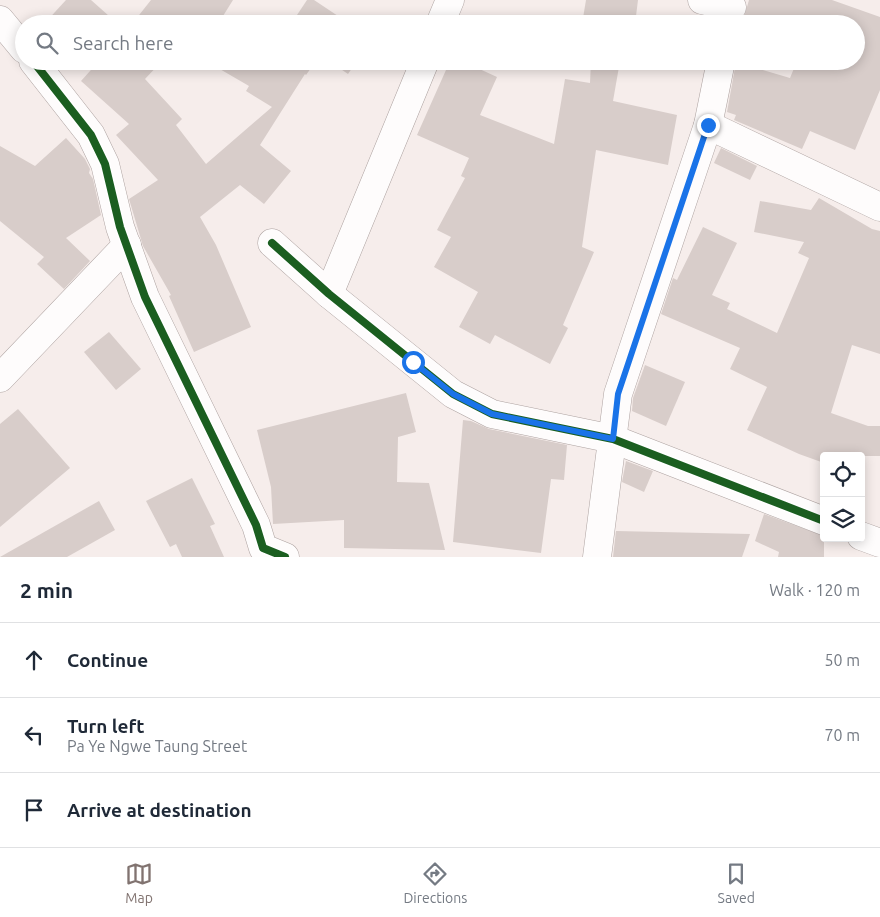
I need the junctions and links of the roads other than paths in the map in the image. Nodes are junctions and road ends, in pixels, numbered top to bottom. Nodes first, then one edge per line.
1 (450, 0) edge
2 (702, 0) edge
3 (732, 10) edge
4 (444, 15) edge
5 (0, 20) edge
6 (15, 38) edge
7 (40, 70) edge
8 (421, 70) edge
9 (719, 70) edge
10 (708, 125) junction
11 (880, 207) edge
12 (272, 242) dead end
13 (127, 245) junction
14 (329, 294) junction
15 (0, 378) edge
16 (613, 439) junction
17 (820, 519) edge
18 (865, 537) edge
19 (880, 543) edge
20 (285, 557) edge
21 (597, 557) edge

1 - 4 street
2 - 3 street
5 - 6 street
7 - 13 street
8 - 14 street
9 - 10 street
10 - 11 street
10 - 16 street
12 - 14 street
13 - 15 street
13 - 20 street
14 - 16 street
16 - 17 street
16 - 21 street
18 - 19 street

